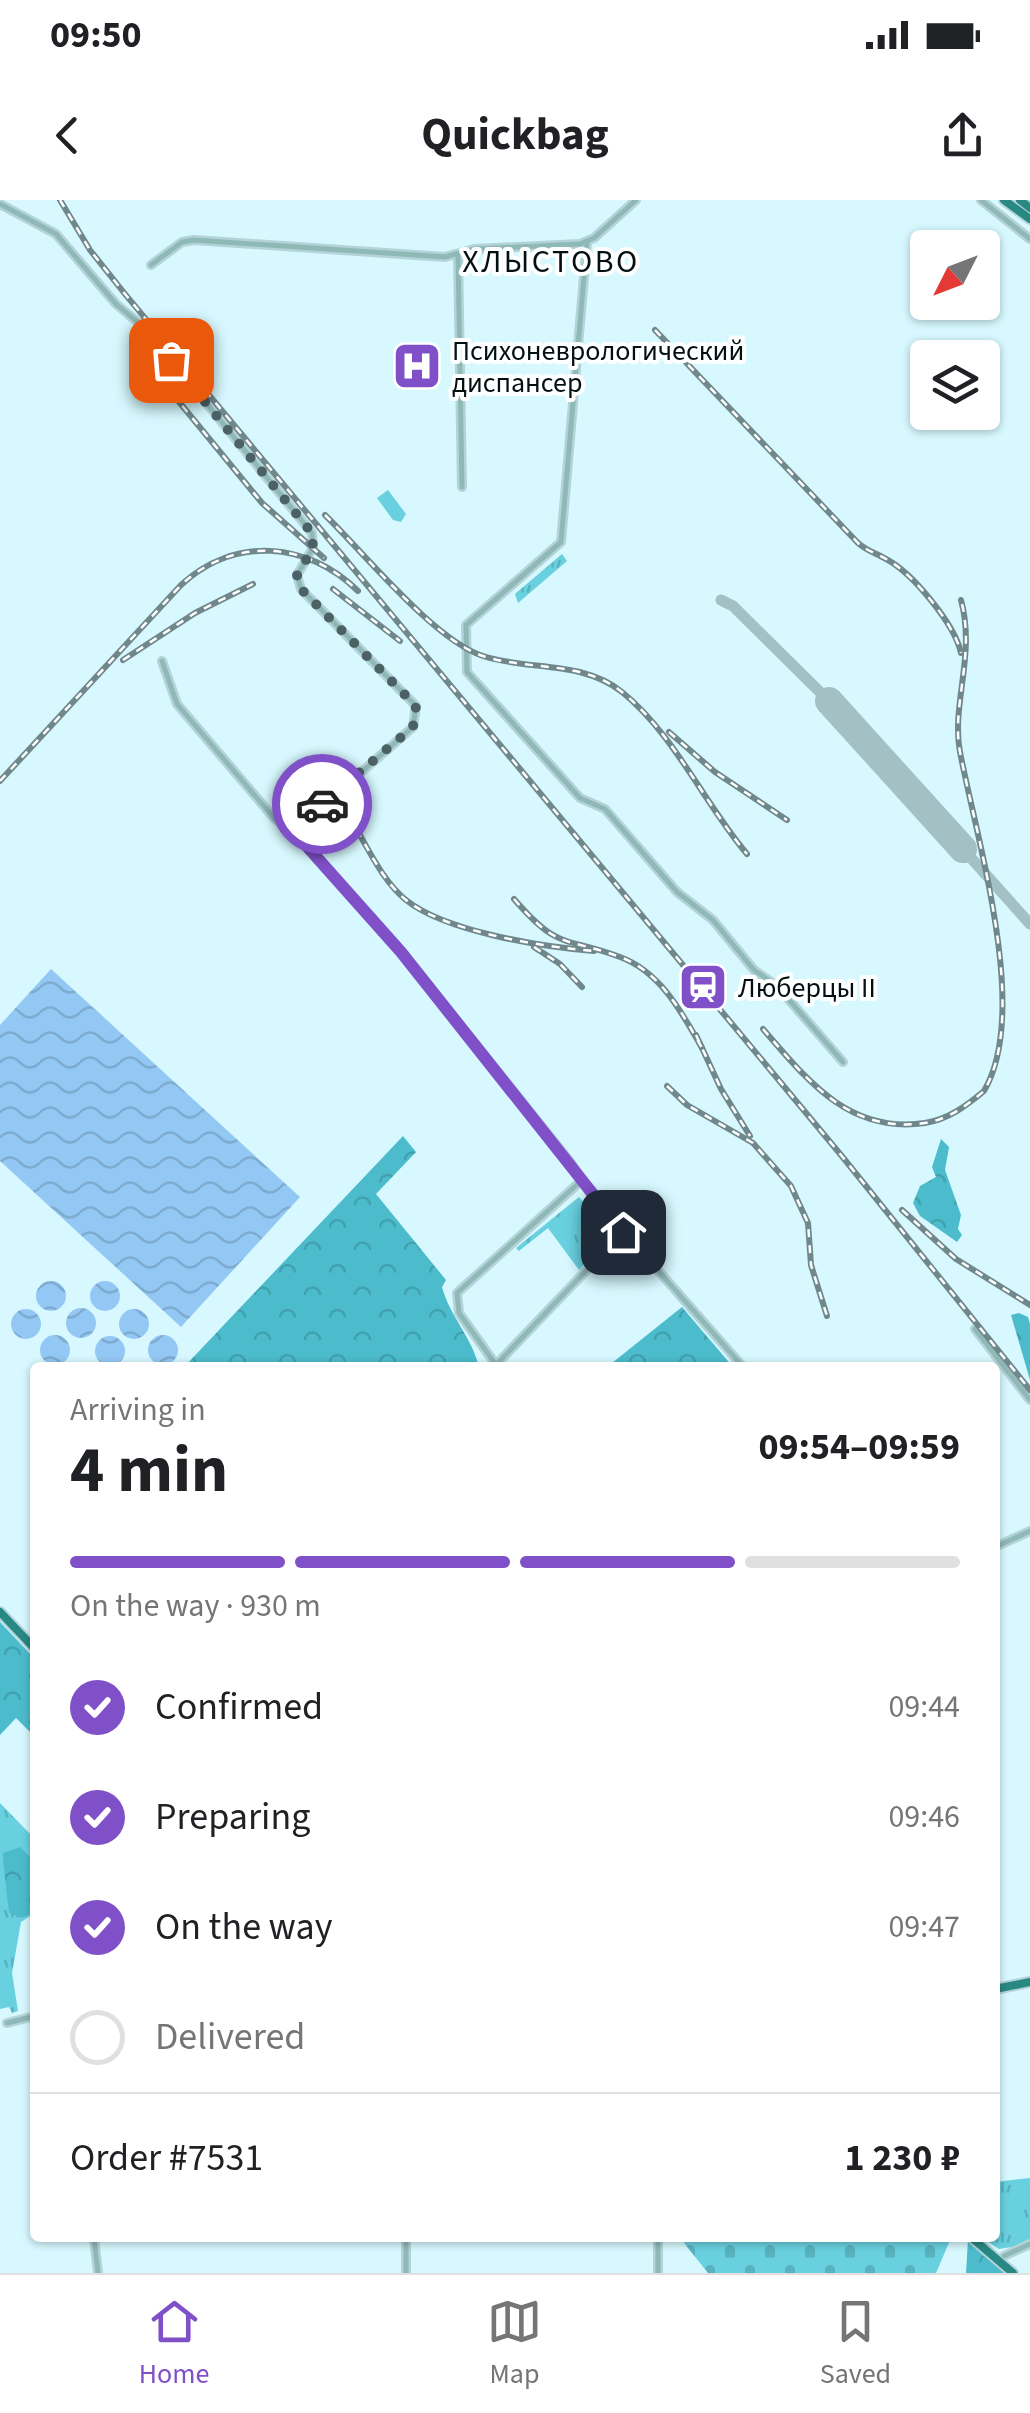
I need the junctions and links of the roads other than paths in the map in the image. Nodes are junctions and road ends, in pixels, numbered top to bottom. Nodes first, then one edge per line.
1 (636, 200) edge
2 (1004, 200) edge
3 (1020, 200) edge
4 (982, 201) edge
5 (0, 204) edge
6 (1030, 208) edge
7 (1030, 219) edge
8 (1030, 239) edge
9 (588, 242) junction
10 (458, 255) junction
11 (152, 265) dead end
12 (462, 486) dead end
13 (162, 661) dead end
14 (304, 843) junction
15 (843, 1062) dead end
16 (581, 1181) junction
17 (623, 1232) junction
18 (975, 1329) dead end
19 (492, 1362) edge
20 (499, 1362) edge
21 (739, 1362) edge
22 (1030, 1400) edge
23 (1030, 1530) edge
24 (1000, 1545) edge
25 (0, 1612) edge
26 (30, 1644) edge
27 (1030, 1982) edge
28 (1000, 1987) edge
29 (30, 2017) edge
30 (7, 2023) dead end
31 (94, 2242) edge
32 (406, 2242) edge
33 (658, 2242) edge
34 (980, 2242) edge
35 (981, 2242) edge
36 (1030, 2244) edge
37 (1004, 2256) junction
38 (98, 2273) edge
39 (406, 2273) edge
40 (658, 2273) edge
41 (1015, 2273) edge

1 - 9 street
2 - 7 main road
3 - 6 main road
4 - 8 street
5 - 14 street
9 - 10 street
9 - 15 street
10 - 11 street
10 - 12 street
13 - 14 street
14 - 16 street
16 - 17 street
16 - 19 street
17 - 20 street
17 - 21 street
18 - 22 street
23 - 24 street
25 - 26 main road
27 - 28 main road
29 - 30 street
31 - 38 street
32 - 39 street
33 - 40 street
34 - 41 main road
35 - 37 main road
36 - 37 street
37 - 41 main road

